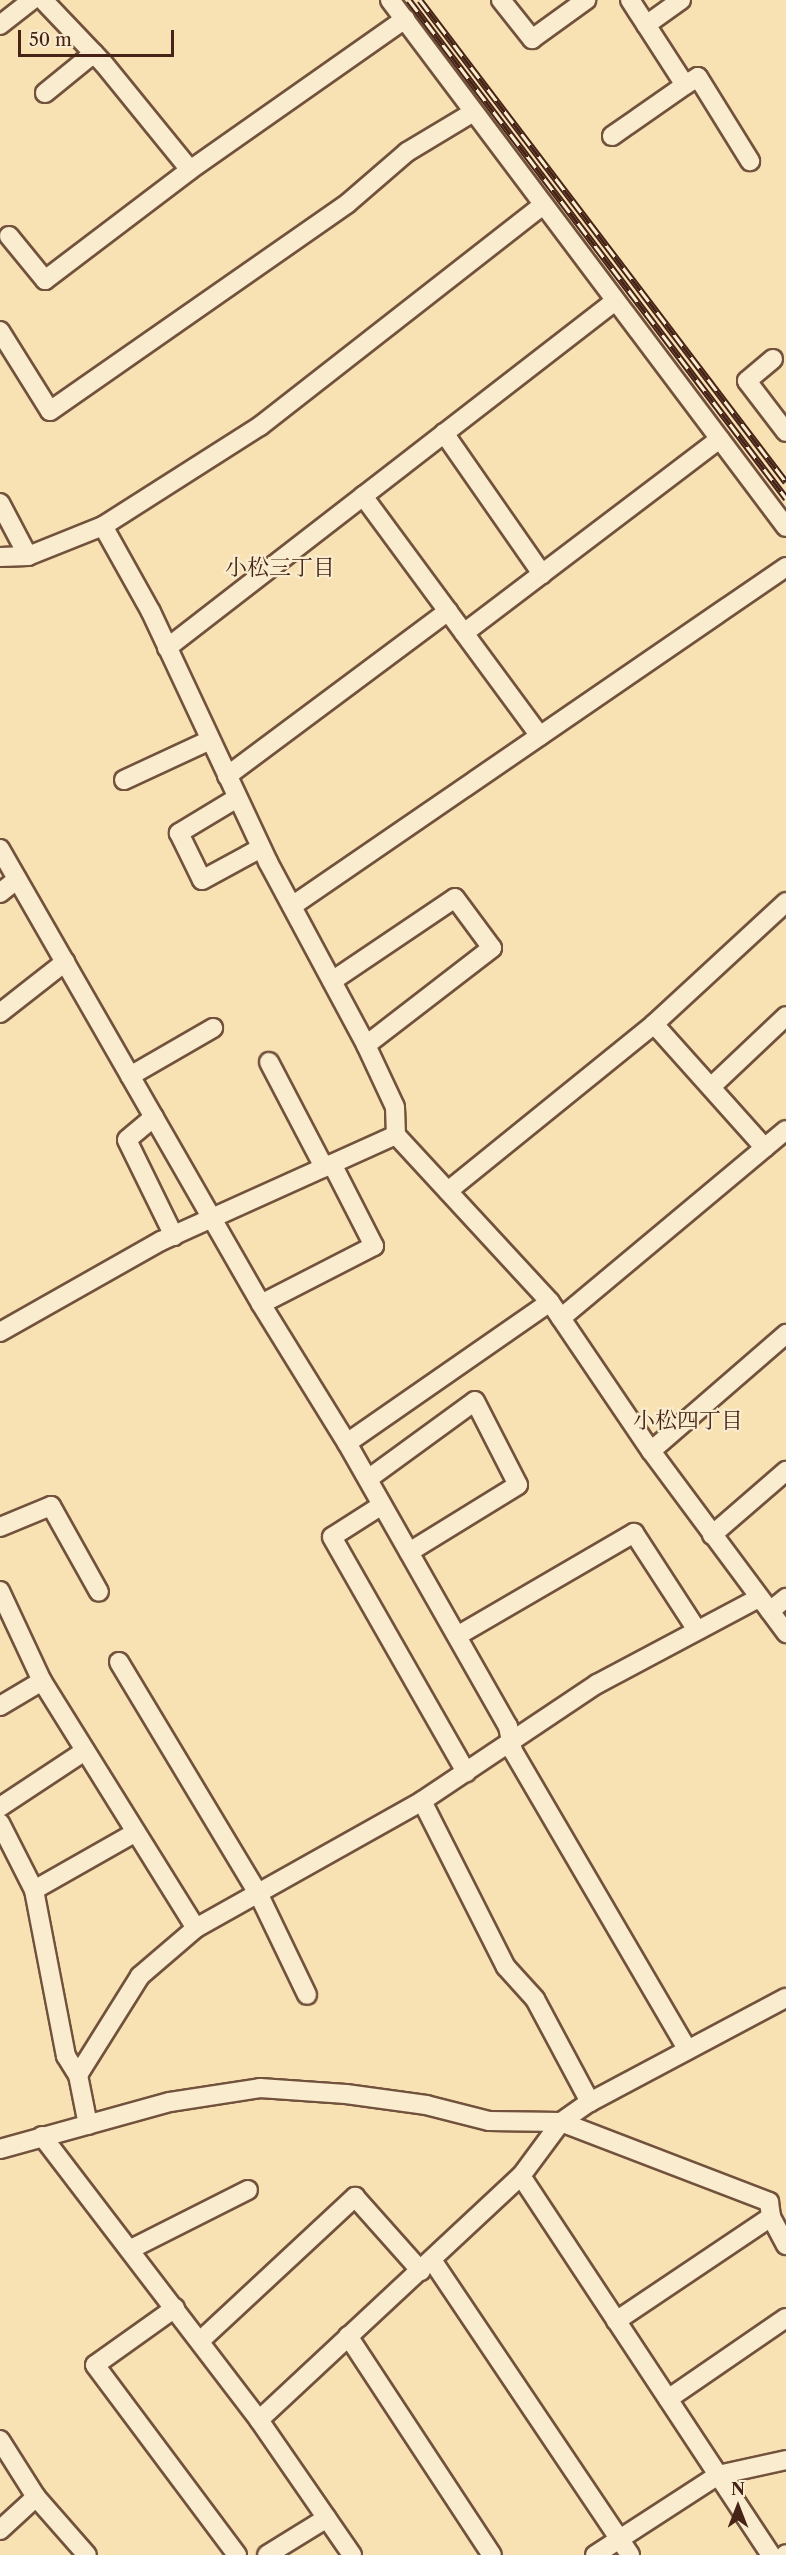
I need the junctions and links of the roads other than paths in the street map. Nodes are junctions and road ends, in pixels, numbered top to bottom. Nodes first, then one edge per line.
1 (32, 0) edge
2 (43, 0) edge
3 (390, 0) edge
4 (501, 0) edge
5 (586, 0) edge
6 (630, 0) edge
7 (681, 0) edge
8 (405, 19) junction
9 (0, 25) edge
10 (646, 25) junction
11 (94, 53) junction
12 (686, 85) junction
13 (45, 93) dead end
14 (472, 113) junction
15 (612, 136) dead end
16 (750, 161) dead end
17 (190, 170) junction
18 (542, 206) junction
19 (9, 236) dead end
20 (615, 301) junction
21 (0, 332) edge
22 (773, 359) dead end
23 (786, 432) edge
24 (444, 433) junction
25 (720, 439) junction
26 (363, 496) junction
27 (0, 503) edge
28 (103, 526) junction
29 (786, 527) edge
30 (28, 556) junction
31 (0, 557) edge
32 (786, 567) edge
33 (542, 574) junction
34 (448, 611) junction
35 (464, 633) junction
36 (167, 648) junction
37 (540, 736) junction
38 (210, 740) junction
39 (227, 776) junction
40 (124, 780) dead end
41 (237, 798) junction
42 (261, 848) junction
43 (0, 849) edge
44 (17, 879) junction
45 (0, 893) edge
46 (785, 904) edge
47 (292, 906) junction
48 (65, 962) junction
49 (332, 981) junction
50 (0, 1013) edge
51 (786, 1016) edge
52 (654, 1024) junction
53 (213, 1028) dead end
54 (366, 1045) junction
55 (268, 1062) dead end
56 (130, 1076) junction
57 (711, 1087) junction
58 (154, 1117) junction
59 (786, 1130) edge
60 (396, 1135) junction
61 (765, 1148) junction
62 (328, 1166) junction
63 (448, 1191) junction
64 (212, 1218) junction
65 (174, 1236) junction
66 (550, 1302) junction
67 (261, 1304) junction
68 (561, 1318) junction
69 (0, 1332) edge
70 (786, 1334) edge
71 (347, 1443) junction
72 (651, 1451) junction
73 (786, 1471) edge
74 (368, 1479) junction
75 (382, 1505) junction
76 (0, 1527) edge
77 (712, 1535) junction
78 (409, 1552) junction
79 (0, 1591) edge
80 (99, 1592) dead end
81 (786, 1598) edge
82 (764, 1605) junction
83 (6, 1620) edge
84 (697, 1630) junction
85 (786, 1632) edge
86 (457, 1636) junction
87 (119, 1662) dead end
88 (42, 1681) junction
89 (0, 1706) edge
90 (511, 1740) junction
91 (85, 1751) junction
92 (466, 1772) junction
93 (422, 1801) junction
94 (0, 1807) edge
95 (0, 1823) edge
96 (136, 1832) junction
97 (34, 1890) junction
98 (258, 1893) junction
99 (196, 1928) junction
100 (307, 1995) dead end
101 (786, 1998) edge
102 (688, 2050) junction
103 (78, 2075) junction
104 (590, 2102) junction
105 (561, 2122) junction
106 (88, 2125) junction
107 (42, 2136) junction
108 (0, 2149) edge
109 (521, 2176) junction
110 (248, 2190) dead end
111 (776, 2206) edge
112 (786, 2245) edge
113 (131, 2249) junction
114 (427, 2266) junction
115 (175, 2308) junction
116 (786, 2318) edge
117 (616, 2321) junction
118 (348, 2336) junction
119 (200, 2341) junction
120 (668, 2399) junction
121 (259, 2420) junction
122 (0, 2440) edge
123 (786, 2460) edge
124 (718, 2475) junction
125 (36, 2497) junction
126 (327, 2518) junction
127 (0, 2530) edge
128 (625, 2547) edge
129 (87, 2555) edge
130 (237, 2555) edge
131 (267, 2555) edge
132 (352, 2555) edge
133 (492, 2555) edge
134 (595, 2555) edge
135 (771, 2555) edge

1 - 9 street
2 - 11 street
3 - 8 street
4 - 5 street
6 - 10 street
7 - 10 street
8 - 14 street
8 - 17 street
10 - 12 street
11 - 13 street
11 - 17 street
12 - 15 street
12 - 16 street
14 - 18 street
14 - 21 street
17 - 19 street
18 - 20 street
18 - 28 street
20 - 24 street
20 - 25 street
22 - 23 street
24 - 26 street
24 - 33 street
25 - 29 street
25 - 33 street
26 - 34 street
26 - 36 street
27 - 30 street
28 - 30 street
28 - 36 street
30 - 31 street
32 - 37 street
33 - 35 street
34 - 35 street
34 - 39 street
35 - 37 street
36 - 38 street
37 - 47 street
38 - 39 street
38 - 40 street
39 - 41 street
41 - 42 street
41 - 42 street
42 - 47 street
43 - 44 street
44 - 45 street
44 - 48 street
46 - 52 street
47 - 49 street
48 - 50 street
48 - 56 street
49 - 54 street
49 - 54 street
51 - 57 street
52 - 57 street
52 - 63 street
53 - 56 street
54 - 60 street
55 - 62 street
56 - 58 street
57 - 61 street
58 - 64 street
58 - 65 street
59 - 61 street
60 - 62 street
60 - 63 street
61 - 68 street
62 - 64 street
62 - 67 street
63 - 66 street
64 - 65 street
64 - 67 street
65 - 69 street
66 - 68 street
66 - 71 street
67 - 71 street
68 - 72 street
70 - 72 street
71 - 74 street
72 - 77 street
73 - 77 street
74 - 75 street
74 - 78 street
75 - 78 street
75 - 92 street
76 - 80 street
77 - 82 street
78 - 86 street
79 - 83 street
81 - 82 street
82 - 84 street
82 - 85 street
83 - 88 street
84 - 86 street
84 - 90 street
86 - 90 street
87 - 98 street
88 - 89 street
88 - 91 street
90 - 92 street
90 - 102 street
91 - 94 street
91 - 96 street
92 - 93 street
93 - 98 street
93 - 104 street
95 - 97 street
96 - 97 street
96 - 99 street
97 - 103 street
98 - 99 street
98 - 100 street
99 - 103 street
101 - 102 street
102 - 104 street
103 - 106 street
104 - 105 street
105 - 106 street
105 - 109 street
105 - 111 street
106 - 107 street
107 - 108 street
107 - 113 street
109 - 114 street
109 - 117 street
110 - 113 street
111 - 112 street
111 - 117 street
113 - 115 street
114 - 118 street
114 - 119 street
114 - 128 street
115 - 119 street
115 - 130 street
116 - 120 street
117 - 120 street
118 - 121 street
118 - 133 street
119 - 121 street
120 - 124 street
121 - 126 street
122 - 125 street
123 - 124 street
124 - 128 street
124 - 135 street
125 - 127 street
125 - 129 street
126 - 131 street
126 - 132 street
128 - 134 street

